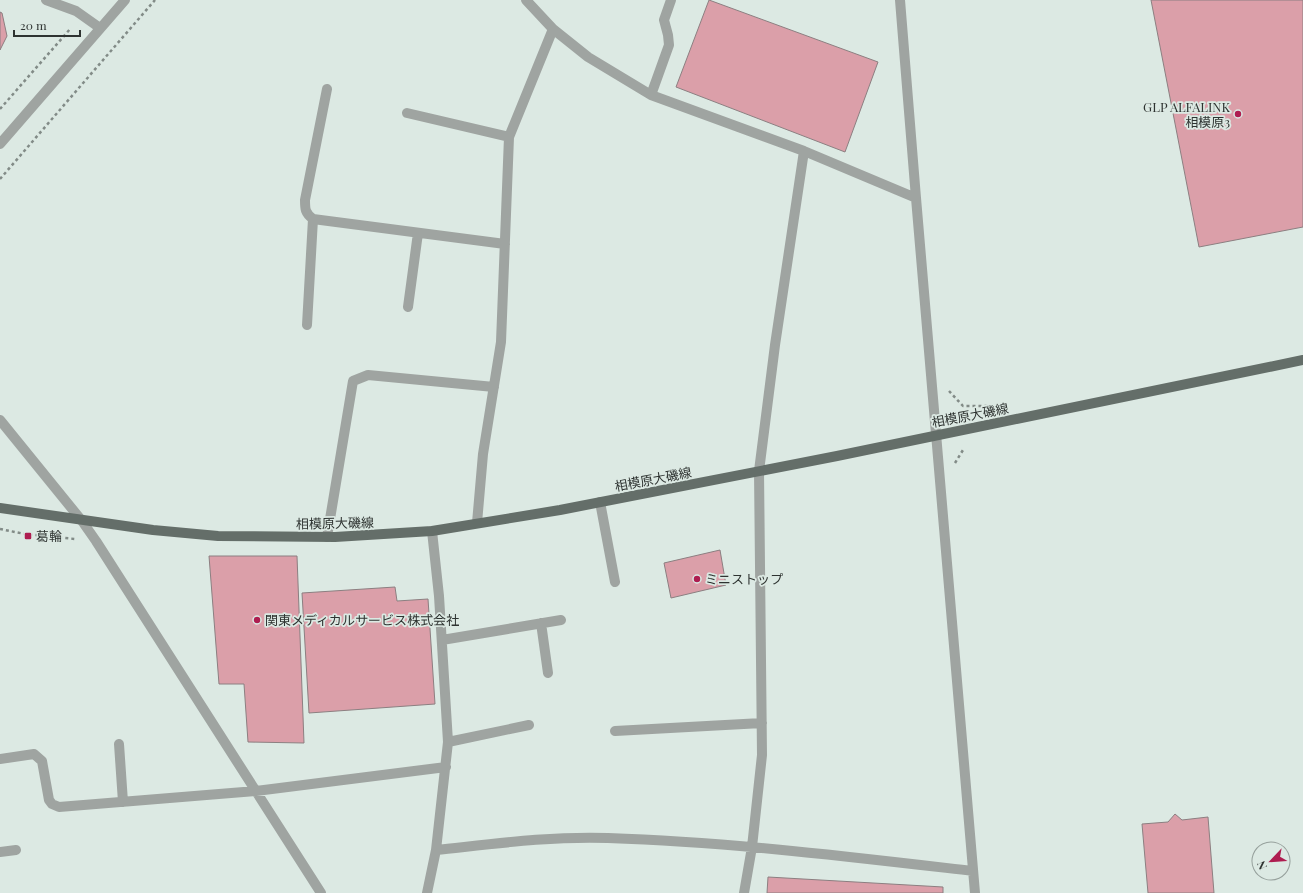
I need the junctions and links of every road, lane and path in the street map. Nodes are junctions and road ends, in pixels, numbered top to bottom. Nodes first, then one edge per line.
1 (46, 0) edge
2 (125, 0) edge
3 (155, 0) edge
4 (526, 0) edge
5 (671, 0) edge
6 (900, 0) edge
7 (82, 15) junction
8 (100, 28) junction
9 (553, 29) junction
10 (327, 89) dead end
11 (651, 95) junction
12 (0, 109) edge
13 (407, 113) dead end
14 (508, 137) junction
15 (0, 144) edge
16 (804, 151) junction
17 (0, 179) edge
18 (916, 198) junction
19 (312, 219) junction
20 (418, 233) junction
21 (505, 244) junction
22 (408, 307) dead end
23 (307, 325) dead end
24 (1303, 360) edge
25 (494, 388) junction
26 (0, 420) edge
27 (936, 435) junction
28 (758, 471) junction
29 (600, 502) junction
30 (0, 508) edge
31 (82, 521) junction
32 (477, 523) junction
33 (0, 529) edge
34 (432, 531) junction
35 (327, 537) junction
36 (78, 540) dead end
37 (615, 582) dead end
38 (561, 620) dead end
39 (541, 623) junction
40 (442, 640) junction
41 (548, 672) dead end
42 (762, 723) junction
43 (529, 725) dead end
44 (615, 731) dead end
45 (448, 742) junction
46 (119, 744) dead end
47 (0, 759) edge
48 (446, 767) junction
49 (256, 791) junction
50 (123, 802) junction
51 (752, 847) junction
52 (16, 850) dead end
53 (436, 850) junction
54 (0, 852) edge
55 (973, 871) junction
56 (321, 893) edge
57 (427, 893) edge
58 (744, 893) edge
59 (975, 893) edge

1 - 7 street
2 - 8 street
3 - 17 path
4 - 9 street
5 - 11 street
6 - 18 street
7 - 8 street
7 - 12 path
8 - 15 street
9 - 11 street
9 - 14 street
10 - 19 street
11 - 16 street
13 - 14 street
14 - 21 street
16 - 18 street
16 - 28 street
18 - 27 street
19 - 20 street
19 - 23 street
20 - 21 street
20 - 22 street
21 - 25 street
24 - 27 main road, 相模原大磯線
25 - 32 street
25 - 35 street
26 - 31 street
27 - 28 main road, 相模原大磯線
27 - 55 street
28 - 29 main road, 相模原大磯線
28 - 42 street
29 - 32 main road, 相模原大磯線
29 - 37 street
30 - 31 main road, 相模原大磯線
31 - 35 main road, 相模原大磯線
31 - 49 street
32 - 34 main road, 相模原大磯線
33 - 36 path
34 - 35 main road, 相模原大磯線
34 - 40 street
38 - 39 street
39 - 40 street
39 - 41 street
40 - 45 street
42 - 44 street
42 - 51 street
43 - 45 street
45 - 48 street
46 - 50 street
47 - 50 street
48 - 49 street
48 - 53 street
49 - 50 street
49 - 56 street
51 - 53 street
51 - 55 street
51 - 58 street
52 - 54 street
53 - 57 street
55 - 59 street

